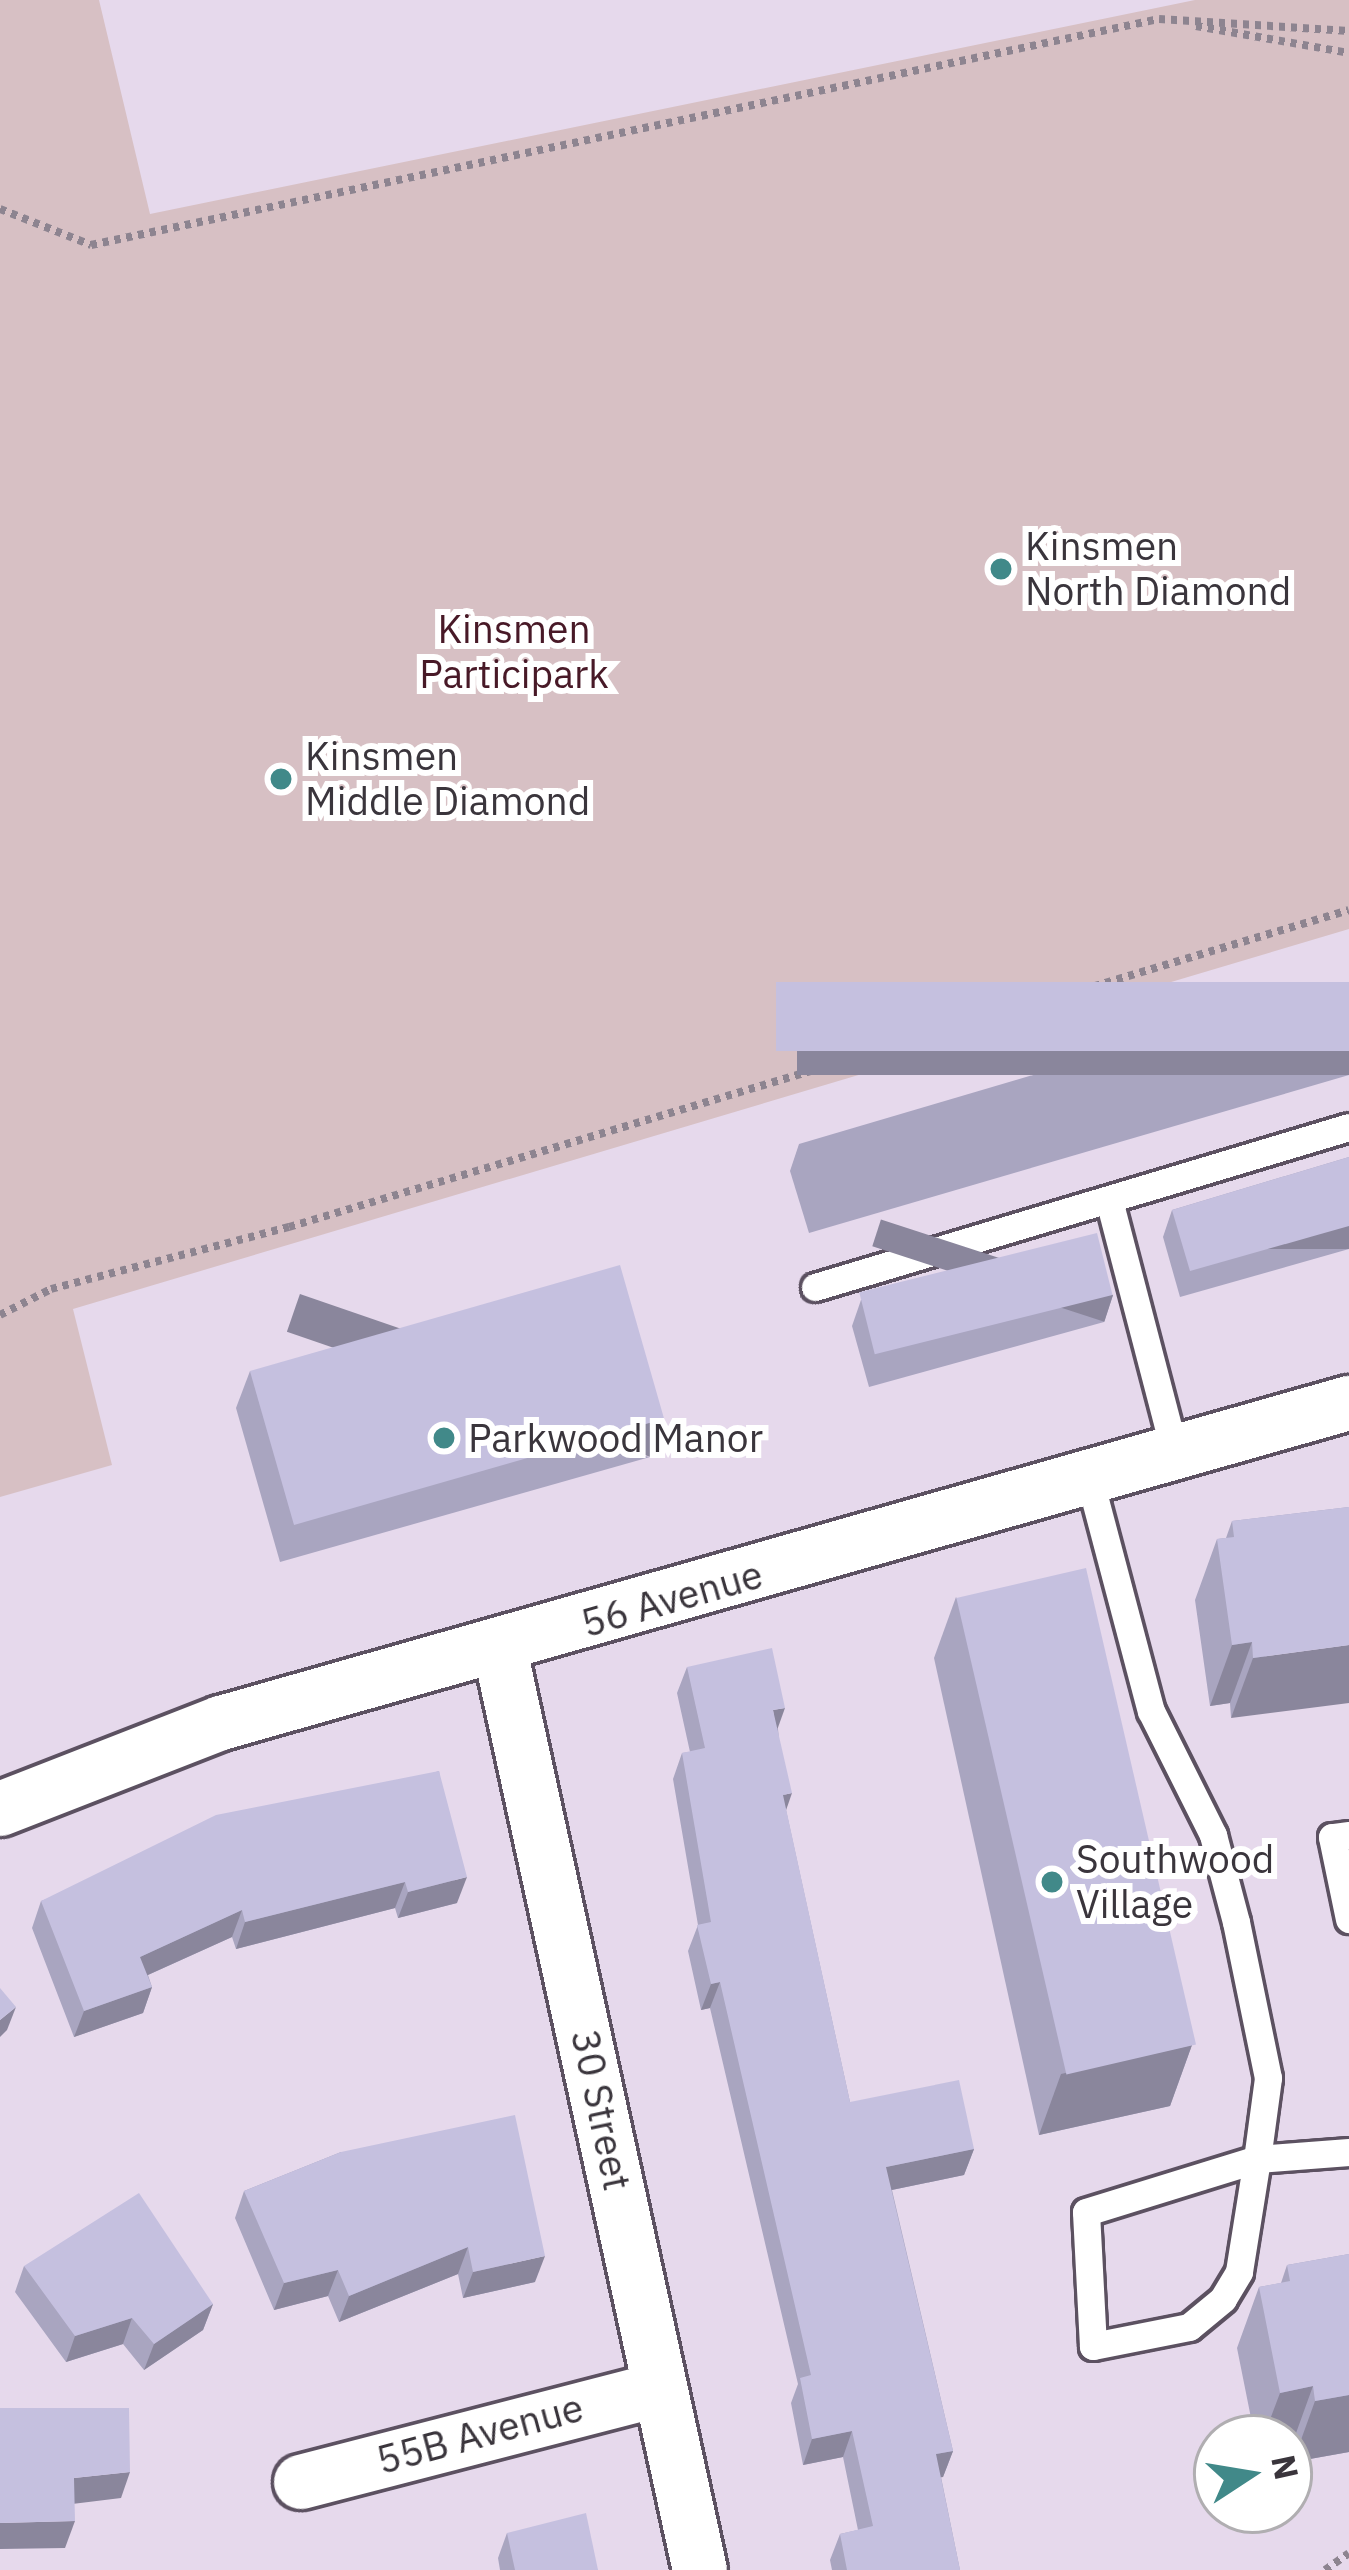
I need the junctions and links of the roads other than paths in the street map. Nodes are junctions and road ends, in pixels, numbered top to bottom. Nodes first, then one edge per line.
1 (1349, 1127) edge
2 (1109, 1200) junction
3 (815, 1287) dead end
4 (1349, 1403) edge
5 (1174, 1449) junction
6 (1089, 1477) junction
7 (500, 1650) junction
8 (0, 1809) edge
9 (1349, 1835) edge
10 (1349, 1919) edge
11 (1349, 2152) edge
12 (1256, 2159) junction
13 (659, 2389) junction
14 (301, 2482) dead end
15 (700, 2570) edge

1 - 2 lane
2 - 3 lane
2 - 5 lane
4 - 5 street, 56 Avenue
5 - 6 street, 56 Avenue
6 - 7 street, 56 Avenue
6 - 12 lane
7 - 8 street, 56 Avenue
7 - 13 street, 30 Street
9 - 10 lane
11 - 12 lane
12 - 12 lane
13 - 14 street, 55B Avenue
13 - 15 street, 30 Street

